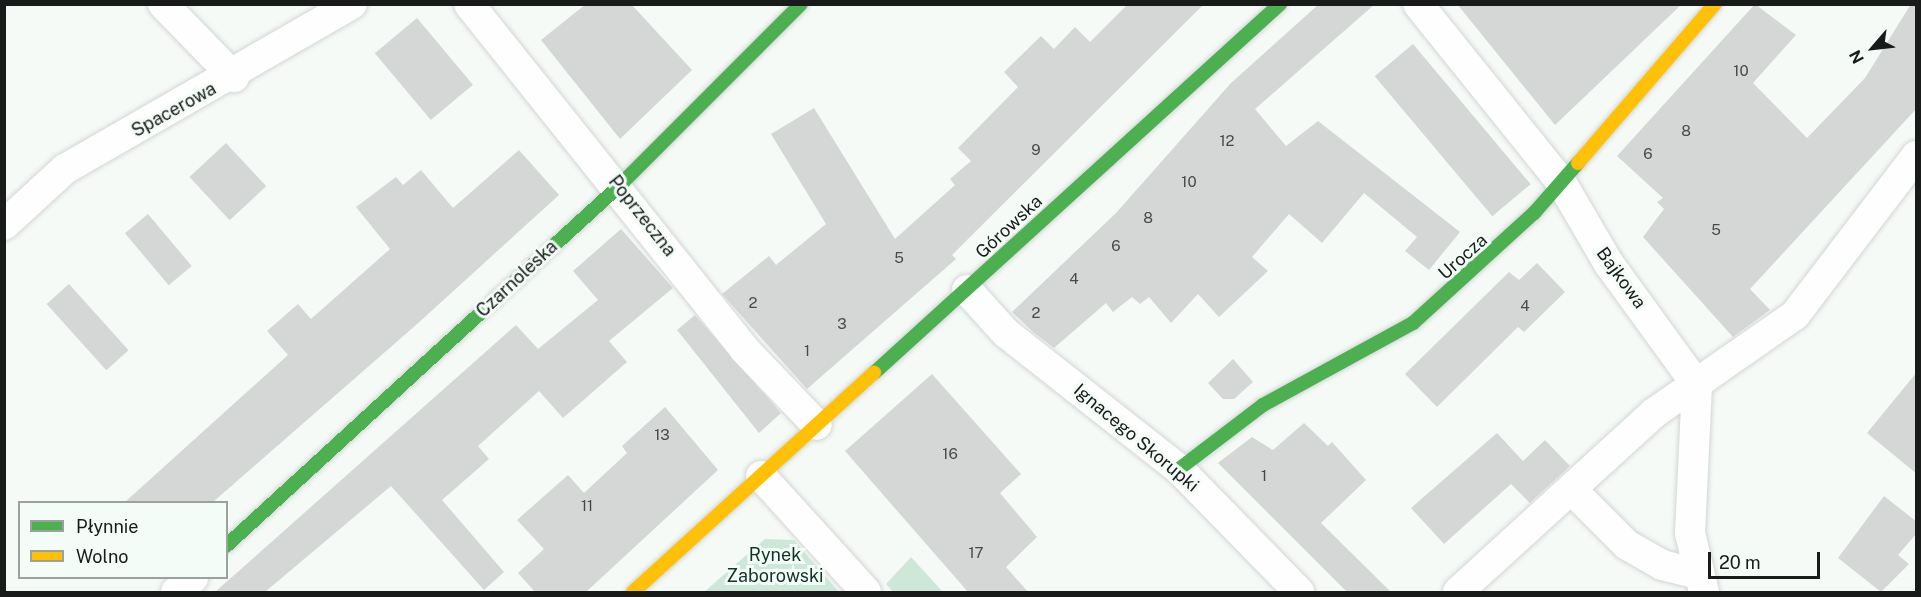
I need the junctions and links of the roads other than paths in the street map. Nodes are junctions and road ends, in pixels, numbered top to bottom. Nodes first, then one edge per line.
1 (164, 4) edge
2 (352, 4) edge
3 (469, 4) edge
4 (801, 4) edge
5 (1280, 4) edge
6 (1418, 4) edge
7 (1715, 4) edge
8 (234, 77) junction
9 (1917, 156) edge
10 (1561, 182) junction
11 (619, 186) junction
12 (4, 225) edge
13 (967, 290) junction
14 (1696, 385) junction
15 (817, 425) junction
16 (1179, 469) junction
17 (762, 476) junction
18 (1573, 491) junction
19 (228, 544) edge
20 (192, 579) edge
21 (1700, 583) edge
22 (177, 592) edge
23 (633, 592) edge
24 (866, 592) edge
25 (1299, 592) edge
26 (1458, 592) edge

1 - 8 street
2 - 8 street, Spacerowa
3 - 11 street, Poprzeczna
4 - 11 street, Czarnoleska
5 - 13 street, Górowska
6 - 10 street, Bajkowa
7 - 10 street, Urocza
8 - 12 street, Spacerowa
9 - 14 street
10 - 14 street, Bajkowa
10 - 16 street, Urocza
11 - 15 street, Poprzeczna
11 - 19 street, Czarnoleska
13 - 15 street, Górowska
13 - 16 street, Ignacego Skorupki
14 - 18 street
14 - 21 street
15 - 17 street, Górowska
16 - 25 street, Ignacego Skorupki
17 - 23 street
17 - 24 street
18 - 21 street
18 - 26 street
20 - 22 street

